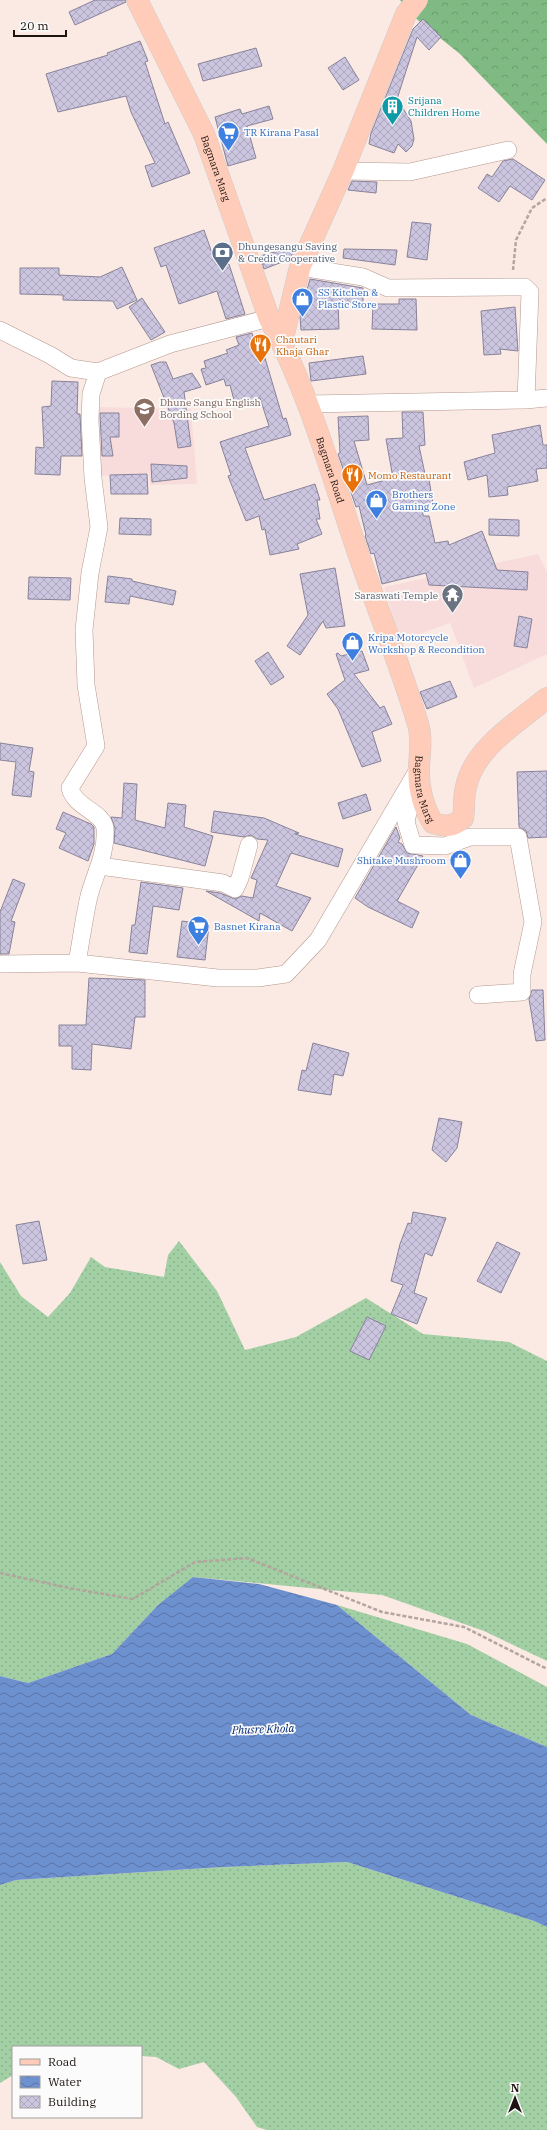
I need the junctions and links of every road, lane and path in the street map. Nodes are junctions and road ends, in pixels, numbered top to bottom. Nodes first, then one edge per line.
1 (137, 0) edge
2 (417, 0) edge
3 (508, 150) dead end
4 (342, 171) junction
5 (547, 198) edge
6 (300, 267) junction
7 (513, 287) junction
8 (269, 318) junction
9 (0, 330) edge
10 (282, 342) junction
11 (98, 372) junction
12 (547, 398) edge
13 (526, 400) junction
14 (308, 404) junction
15 (374, 600) joint
16 (547, 698) edge
17 (419, 768) junction
18 (249, 844) dead end
19 (100, 866) junction
20 (78, 963) junction
21 (0, 964) edge
22 (478, 995) dead end
23 (0, 1573) edge
24 (547, 1669) edge

1 - 8 main road, Bagmara Marg
2 - 4 main road
3 - 4 street
4 - 6 main road
5 - 7 path
6 - 7 street
6 - 10 main road
7 - 13 street
8 - 10 main road, Bagmara Marg
8 - 11 street
9 - 11 street
10 - 14 main road, Bagmara Road
11 - 19 street
12 - 13 street
13 - 14 street
14 - 15 main road, Bagmara Road
15 - 17 main road, Bagmara Marg
16 - 17 main road, Bagmara Marg
17 - 20 street
17 - 22 street
18 - 19 street
19 - 20 street
20 - 21 street
23 - 24 path

